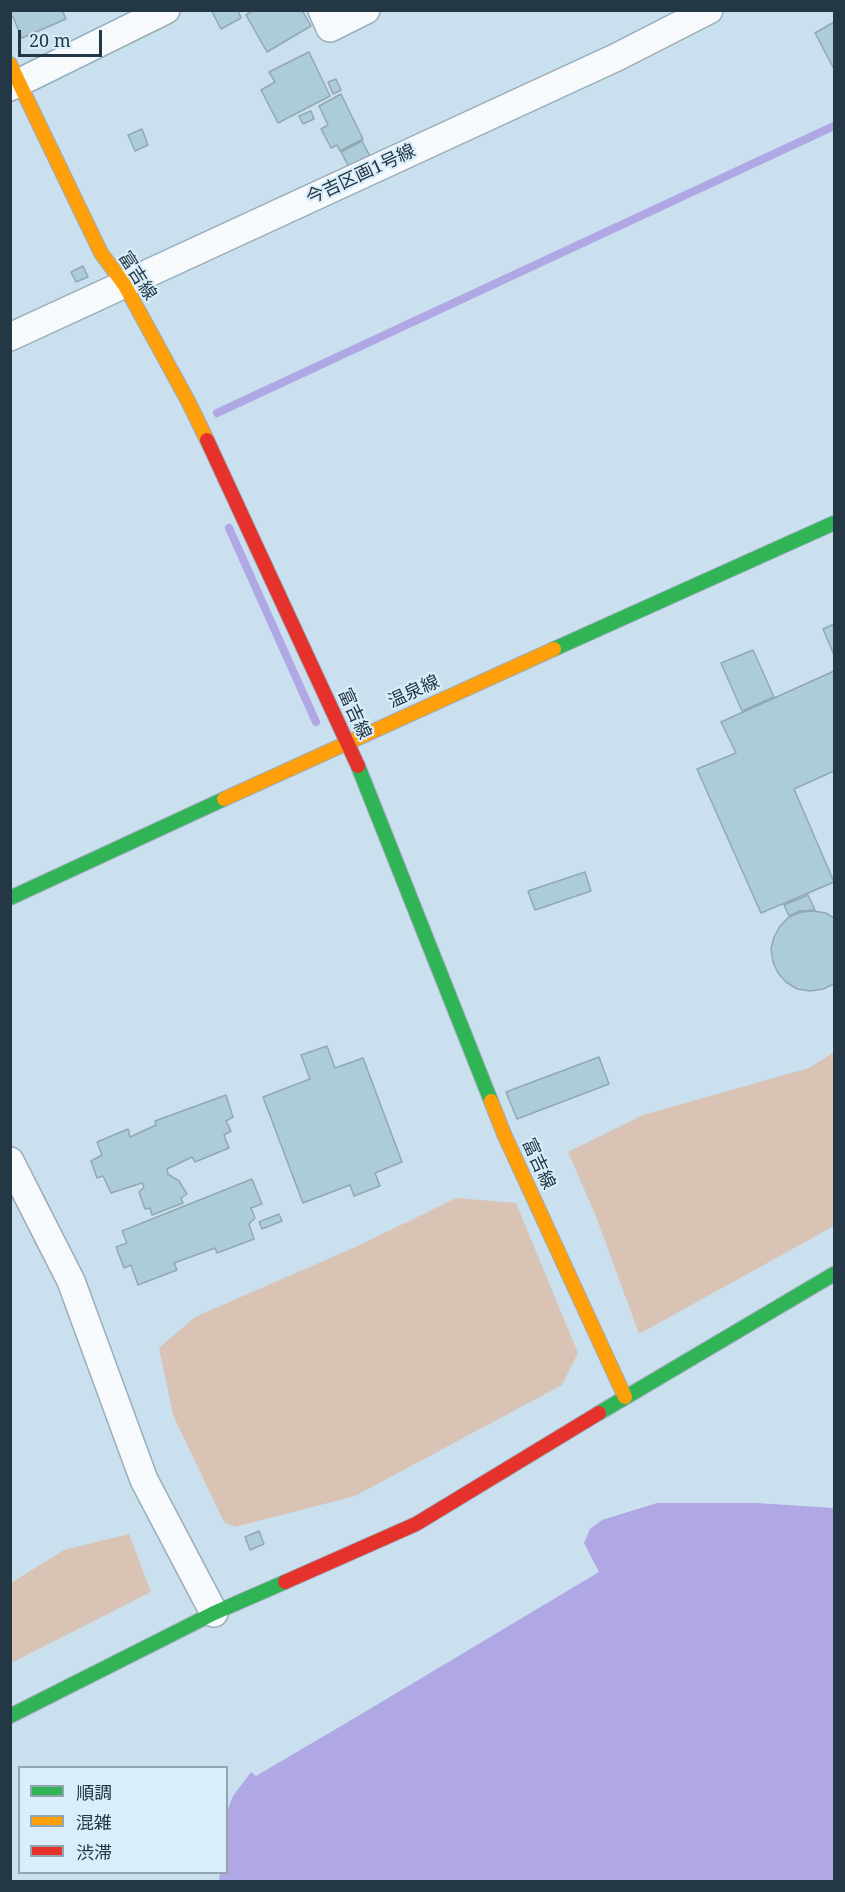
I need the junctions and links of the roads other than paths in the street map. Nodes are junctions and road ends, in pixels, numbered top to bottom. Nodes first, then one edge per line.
1 (165, 10) edge
2 (322, 10) edge
3 (366, 10) edge
4 (709, 10) edge
5 (14, 78) edge
6 (124, 284) junction
7 (10, 337) edge
8 (834, 523) edge
9 (348, 742) junction
10 (10, 898) edge
11 (10, 1161) edge
12 (834, 1274) edge
13 (625, 1397) junction
14 (214, 1613) junction
15 (10, 1716) edge

1 - 5 street
2 - 3 street
4 - 6 street, 今吉区画1号線
5 - 6 street, 富吉線
6 - 7 street, 今吉区画1号線
6 - 9 street, 富吉線
8 - 9 street, 温泉線
9 - 10 street, 温泉線
9 - 13 street, 富吉線
11 - 14 street
12 - 13 street
13 - 14 street
14 - 15 street

